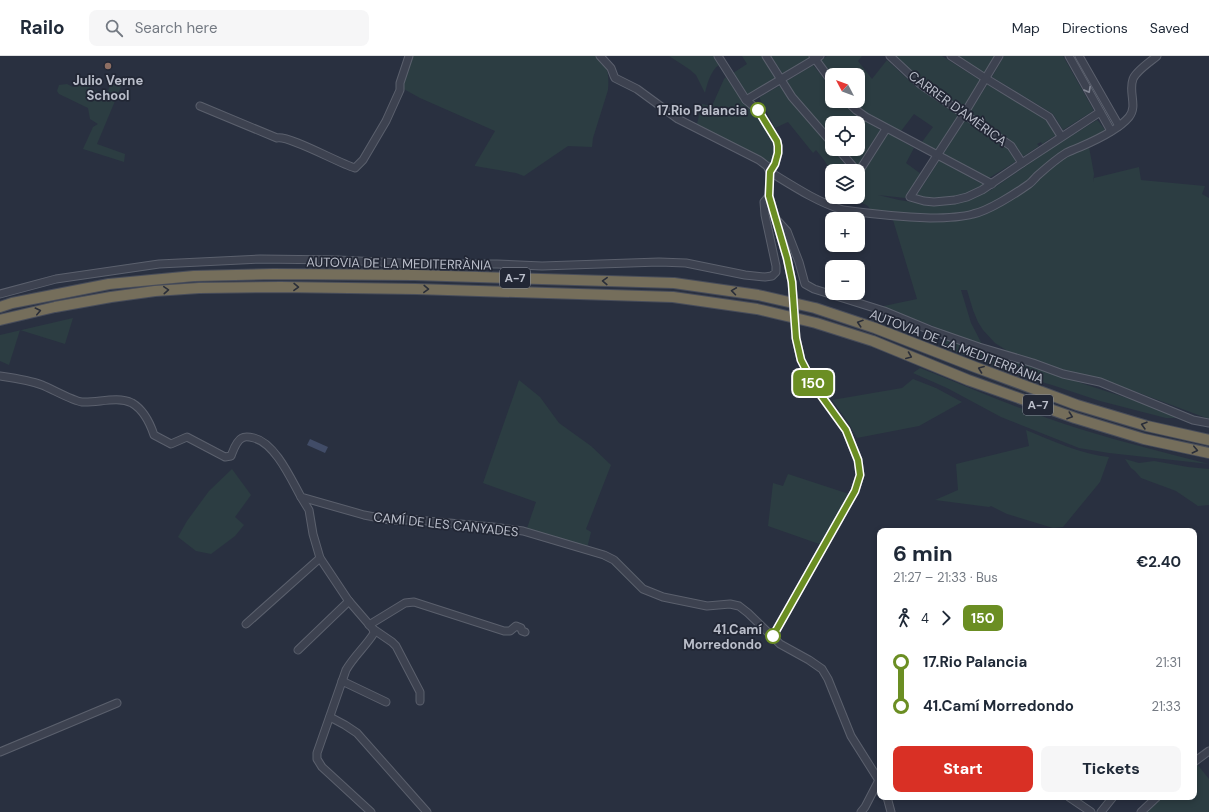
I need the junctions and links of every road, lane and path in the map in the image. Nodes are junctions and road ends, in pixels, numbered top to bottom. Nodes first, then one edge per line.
1 (409, 56) edge
2 (600, 56) edge
3 (718, 56) edge
4 (766, 56) edge
5 (890, 56) edge
6 (951, 56) edge
7 (999, 56) edge
8 (1069, 56) edge
9 (1079, 56) edge
10 (1157, 56) edge
11 (816, 57) edge
12 (825, 71) edge
13 (986, 78) junction
14 (781, 79) junction
15 (746, 100) junction
16 (200, 106) dead end
17 (854, 108) edge
18 (1100, 112) junction
19 (964, 114) junction
20 (1119, 126) junction
21 (886, 129) junction
22 (1111, 131) junction
23 (825, 135) edge
24 (1061, 136) junction
25 (937, 155) junction
26 (844, 156) edge
27 (1022, 162) junction
28 (851, 164) edge
29 (863, 164) edge
30 (770, 172) junction
31 (992, 184) junction
32 (769, 196) junction
33 (776, 219) junction
34 (0, 294) edge
35 (0, 307) edge
36 (0, 320) edge
37 (0, 376) edge
38 (1209, 423) edge
39 (1209, 440) edge
40 (1209, 453) edge
41 (301, 498) junction
42 (320, 558) junction
43 (349, 601) junction
44 (246, 624) dead end
45 (371, 627) junction
46 (525, 632) dead end
47 (773, 636) junction
48 (298, 650) dead end
49 (342, 682) junction
50 (420, 701) dead end
51 (386, 702) dead end
52 (118, 703) dead end
53 (330, 717) junction
54 (1209, 751) edge
55 (0, 752) edge
56 (1197, 760) edge
57 (877, 778) edge
58 (877, 785) edge
59 (888, 800) edge
60 (1073, 800) edge
61 (1111, 800) edge
62 (1154, 800) edge
63 (371, 812) edge
64 (427, 812) edge
65 (861, 812) edge
66 (891, 812) edge
67 (1091, 812) edge
68 (1101, 812) edge
69 (1141, 812) edge

1 - 16 street
2 - 30 street
3 - 15 street
4 - 14 street
5 - 19 street, CARRER D'AMÈRICA
6 - 13 street
7 - 13 street
8 -> 18 street
9 - 20 street
10 - 20 street
11 - 12 street
11 - 14 street
13 - 19 street
13 - 24 street
14 - 15 street
14 - 23 street
15 - 30 street
17 - 21 street
18 - 22 street
18 - 24 street
19 - 25 street
19 - 27 street, CARRER D'AMÈRICA
20 - 22 street
21 - 25 street
21 - 29 street
22 - 30 street
24 - 27 street
25 - 31 street
25 - 31 street
26 - 28 street
27 - 31 street
30 - 32 street
32 - 33 street
32 - 34 street
33 - 38 street
33 - 47 street, bridge
39 -> 35 highway, AUTOVIA DE LA MEDITERRÀNIA / A-7
36 -> 40 highway, AUTOVIA DE LA MEDITERRÀNIA / A-7
37 - 41 street
41 - 42 street
41 - 47 street, CAMÍ DE LES CANYADES
42 - 43 street
42 - 44 street
43 - 45 street
43 - 48 street
45 - 46 street
45 - 49 street
45 - 50 street
47 - 57 street, CAMÍ DE LES CANYADES
49 - 51 street
49 - 53 street
52 - 55 street
53 - 63 street
53 - 64 street
54 - 56 street
58 - 65 street
59 - 66 street
60 - 67 street
61 - 68 street
62 - 69 street

